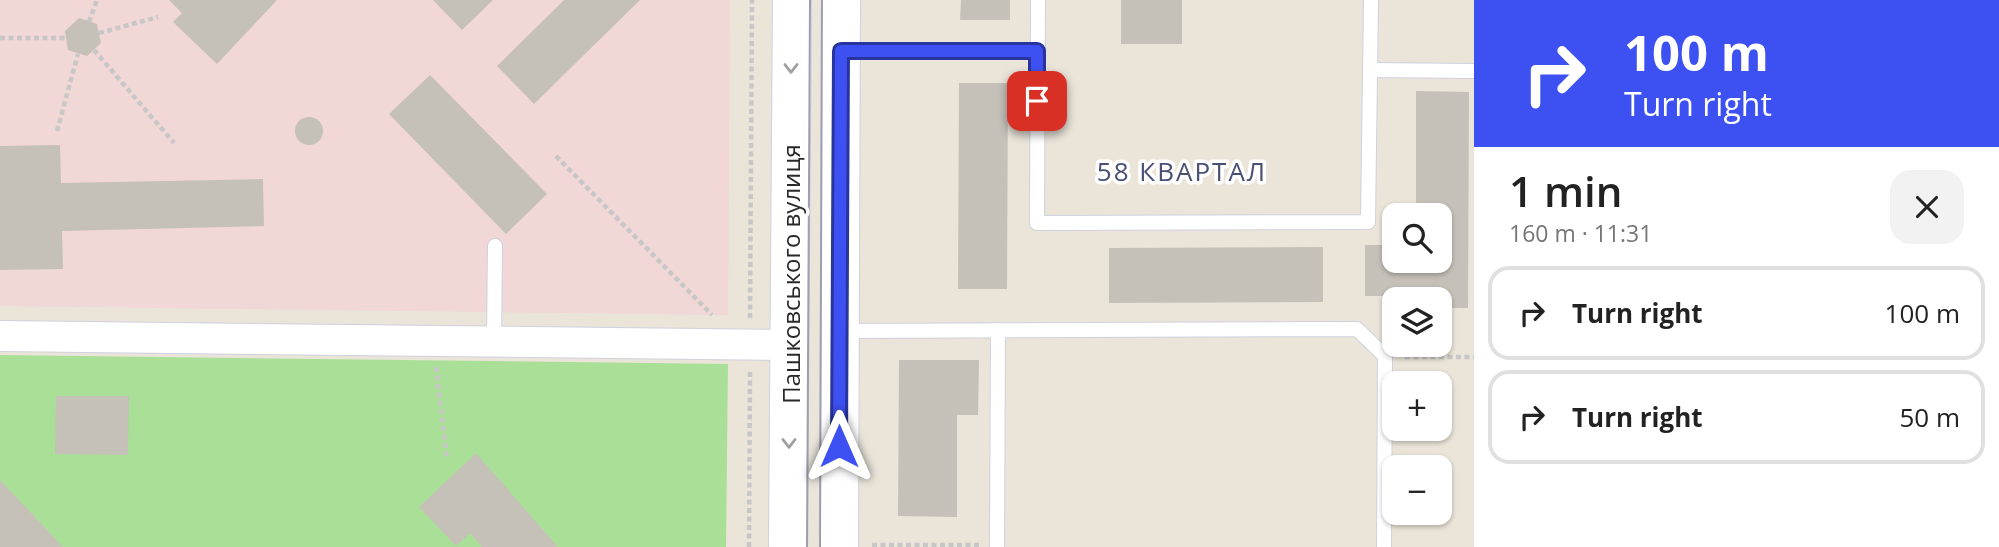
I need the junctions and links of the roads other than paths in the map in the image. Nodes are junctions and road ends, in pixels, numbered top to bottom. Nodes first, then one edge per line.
1 (792, 0) edge
2 (841, 0) edge
3 (1038, 0) edge
4 (1371, 0) edge
5 (841, 51) junction
6 (1037, 51) junction
7 (1370, 70) junction
8 (1474, 71) edge
9 (495, 246) dead end
10 (998, 330) junction
11 (0, 336) edge
12 (840, 338) junction
13 (494, 341) junction
14 (790, 345) junction
15 (856, 546) edge
16 (997, 546) edge
17 (788, 547) edge
18 (1384, 547) edge

1 -> 14 street, Пашковського вулиця
2 - 5 street, Пашковського вулиця
3 - 6 lane
4 - 7 lane
5 - 6 lane
5 - 12 street, Пашковського вулиця
6 - 7 lane
7 - 8 lane
9 - 13 lane
10 - 12 lane
10 - 16 lane
10 - 18 lane
11 - 13 street
12 - 14 street
12 - 15 street, Пашковського вулиця
13 - 14 street
14 -> 17 street, Пашковського вулиця

